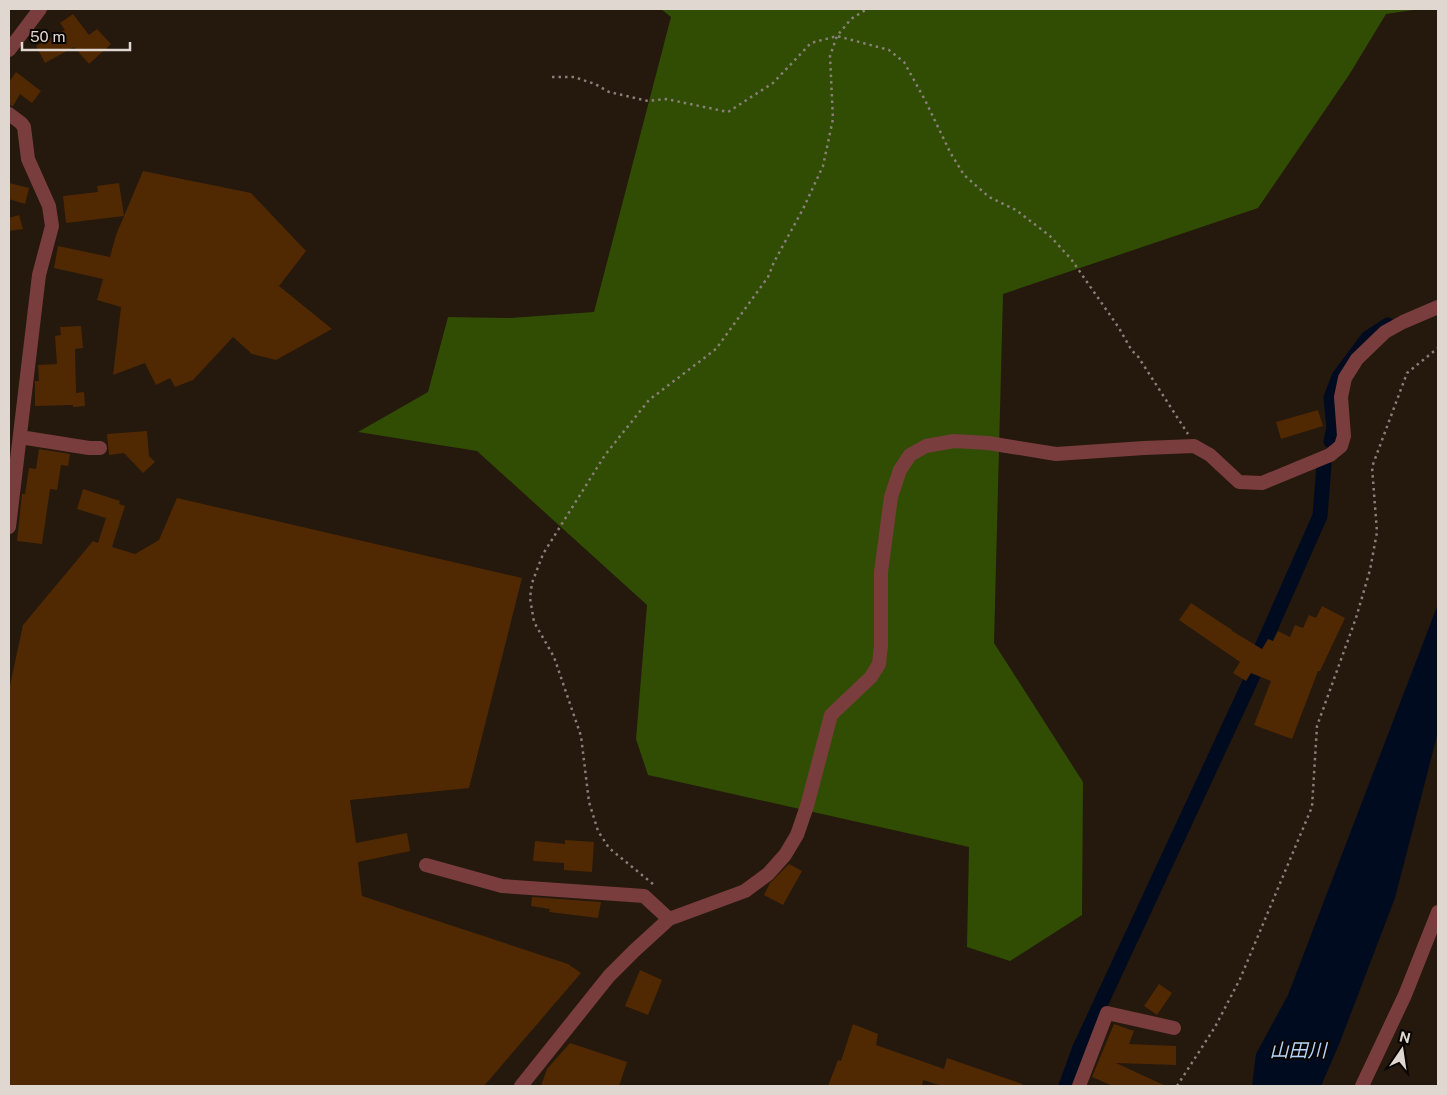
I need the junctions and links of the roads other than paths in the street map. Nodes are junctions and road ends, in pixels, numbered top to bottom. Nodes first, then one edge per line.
1 (40, 9) edge
2 (9, 50) edge
3 (9, 114) edge
4 (1438, 307) edge
5 (20, 438) junction
6 (100, 448) dead end
7 (9, 527) edge
8 (426, 865) dead end
9 (1438, 912) edge
10 (669, 919) junction
11 (1174, 1028) dead end
12 (521, 1086) edge
13 (1078, 1086) edge
14 (1362, 1086) edge

1 - 2 street
3 - 5 street
4 - 10 street
5 - 6 street
5 - 7 street
8 - 10 street
9 - 14 street
10 - 12 street
11 - 13 street

